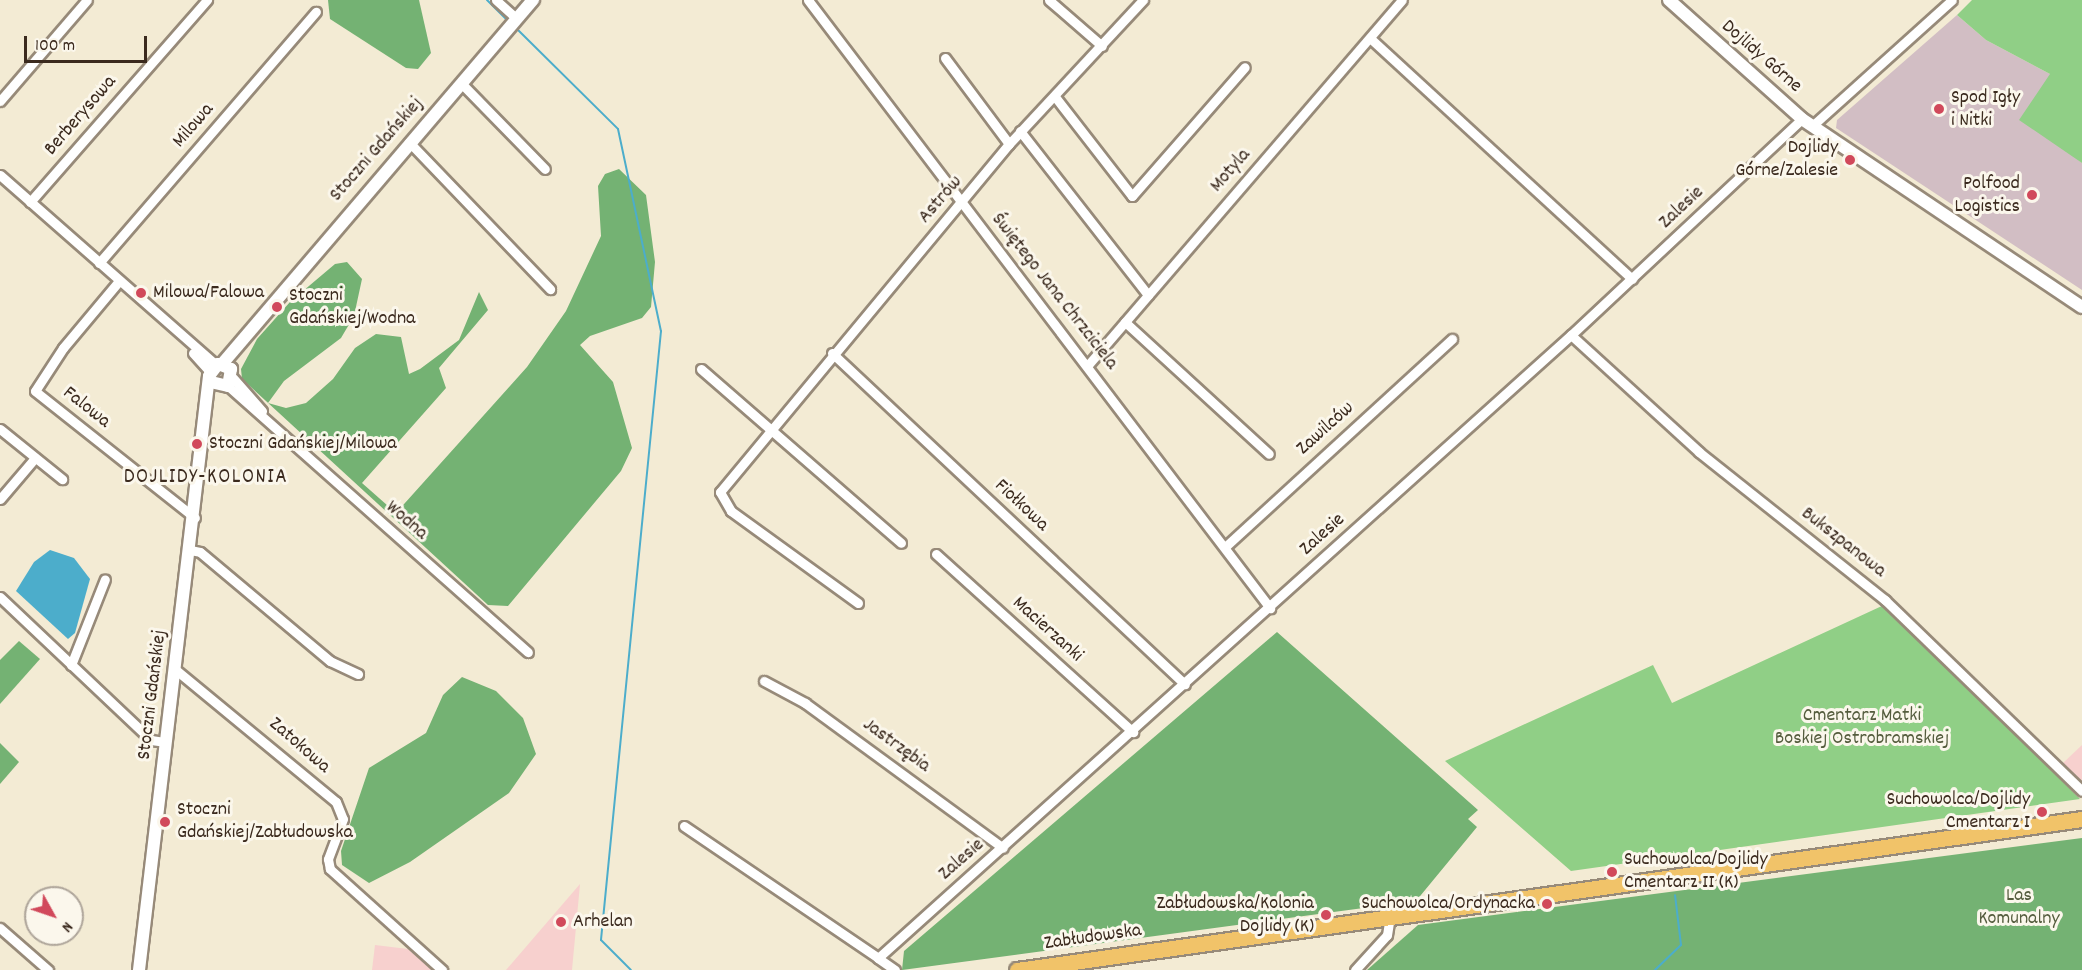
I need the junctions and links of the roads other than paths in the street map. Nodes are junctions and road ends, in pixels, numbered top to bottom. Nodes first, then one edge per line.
1 (87, 0) edge
2 (207, 0) edge
3 (496, 0) edge
4 (533, 0) edge
5 (808, 0) edge
6 (1049, 0) edge
7 (1143, 0) edge
8 (1402, 0) edge
9 (1669, 0) edge
10 (1952, 0) edge
11 (316, 12) dead end
12 (517, 19) junction
13 (1370, 38) junction
14 (1102, 46) junction
15 (945, 58) dead end
16 (1245, 68) dead end
17 (461, 83) junction
18 (1056, 98) junction
19 (0, 101) edge
20 (1807, 122) junction
21 (1020, 130) junction
22 (409, 142) junction
23 (1009, 144) junction
24 (545, 169) dead end
25 (1, 179) edge
26 (30, 202) junction
27 (962, 203) junction
28 (99, 263) junction
29 (1632, 279) junction
30 (119, 281) junction
31 (550, 289) dead end
32 (1148, 295) junction
33 (2082, 306) edge
34 (1125, 322) junction
35 (1571, 335) junction
36 (1452, 339) dead end
37 (832, 353) junction
38 (1088, 366) junction
39 (701, 369) dead end
40 (221, 376) junction
41 (0, 429) edge
42 (772, 430) junction
43 (1269, 454) dead end
44 (35, 458) junction
45 (62, 479) dead end
46 (0, 499) edge
47 (195, 518) junction
48 (901, 543) dead end
49 (1225, 547) junction
50 (190, 550) junction
51 (936, 554) dead end
52 (105, 579) dead end
53 (0, 597) edge
54 (858, 603) dead end
55 (1270, 608) junction
56 (528, 652) dead end
57 (71, 665) junction
58 (176, 670) junction
59 (358, 674) dead end
60 (764, 681) dead end
61 (1185, 684) junction
62 (1133, 732) junction
63 (166, 742) junction
64 (2082, 791) edge
65 (2082, 819) edge
66 (684, 826) dead end
67 (1003, 848) junction
68 (1390, 917) junction
69 (0, 928) edge
70 (878, 958) junction
71 (48, 970) edge
72 (139, 970) edge
73 (442, 970) edge
74 (895, 970) edge
75 (1017, 970) edge
76 (1355, 970) edge

1 - 19 street
2 - 26 street, Berberysowa
3 - 12 street
4 - 12 street, Stoczni Gdańskiej
5 - 27 street, Świętego Jana Chrzciciela
6 - 14 street
7 - 14 street, Astrów
8 - 13 street, Motyla
9 - 20 street, Dojlidy Górne
10 - 20 street, Zalesie
11 - 28 street, Milowa
12 - 17 street, Stoczni Gdańskiej
13 - 29 street
13 - 32 street, Motyla
14 - 18 street, Astrów
15 - 23 street
16 - 18 street
17 - 22 street, Stoczni Gdańskiej
17 - 24 street
18 - 21 street, Astrów
20 - 29 street, Zalesie
20 - 33 street, Dojlidy Górne
21 - 23 street, Astrów
21 - 32 street
22 - 31 street
22 - 40 street, Stoczni Gdańskiej
23 - 27 street, Astrów
25 - 26 street
26 - 28 street
27 - 37 street, Astrów
27 - 38 street, Świętego Jana Chrzciciela
28 - 30 street
29 - 35 street, Zalesie
30 - 40 street
30 - 47 street, Falowa
32 - 34 street, Motyla
34 - 38 street, Motyla
34 - 43 street
35 - 55 street, Zalesie
35 - 64 street, Bukszpanowa
36 - 49 street, Zawilców
37 - 42 street, Astrów
37 - 61 street, Fiołkowa
38 - 49 street, Świętego Jana Chrzciciela
39 - 42 street
40 - 47 street, Stoczni Gdańskiej
40 - 56 street, Wodna
41 - 44 street
42 - 48 street
42 - 54 street, Astrów
44 - 45 street
44 - 46 street
47 - 50 street, Stoczni Gdańskiej
49 - 55 street, Świętego Jana Chrzciciela
50 - 58 street, Stoczni Gdańskiej
50 - 59 street
51 - 62 street, Macierzanki
52 - 57 street
53 - 57 street
55 - 61 street, Zalesie
57 - 63 street
58 - 63 street, Stoczni Gdańskiej
58 - 73 street, Zatokowa
60 - 67 street, Jastrzębia
61 - 62 street, Zalesie
62 - 67 street, Zalesie
63 - 72 street, Stoczni Gdańskiej
65 - 68 highway, Zabłudowska
66 - 70 street
67 - 70 street, Zalesie
68 - 75 highway, Zabłudowska
68 - 76 street
69 - 71 street
70 - 74 street

